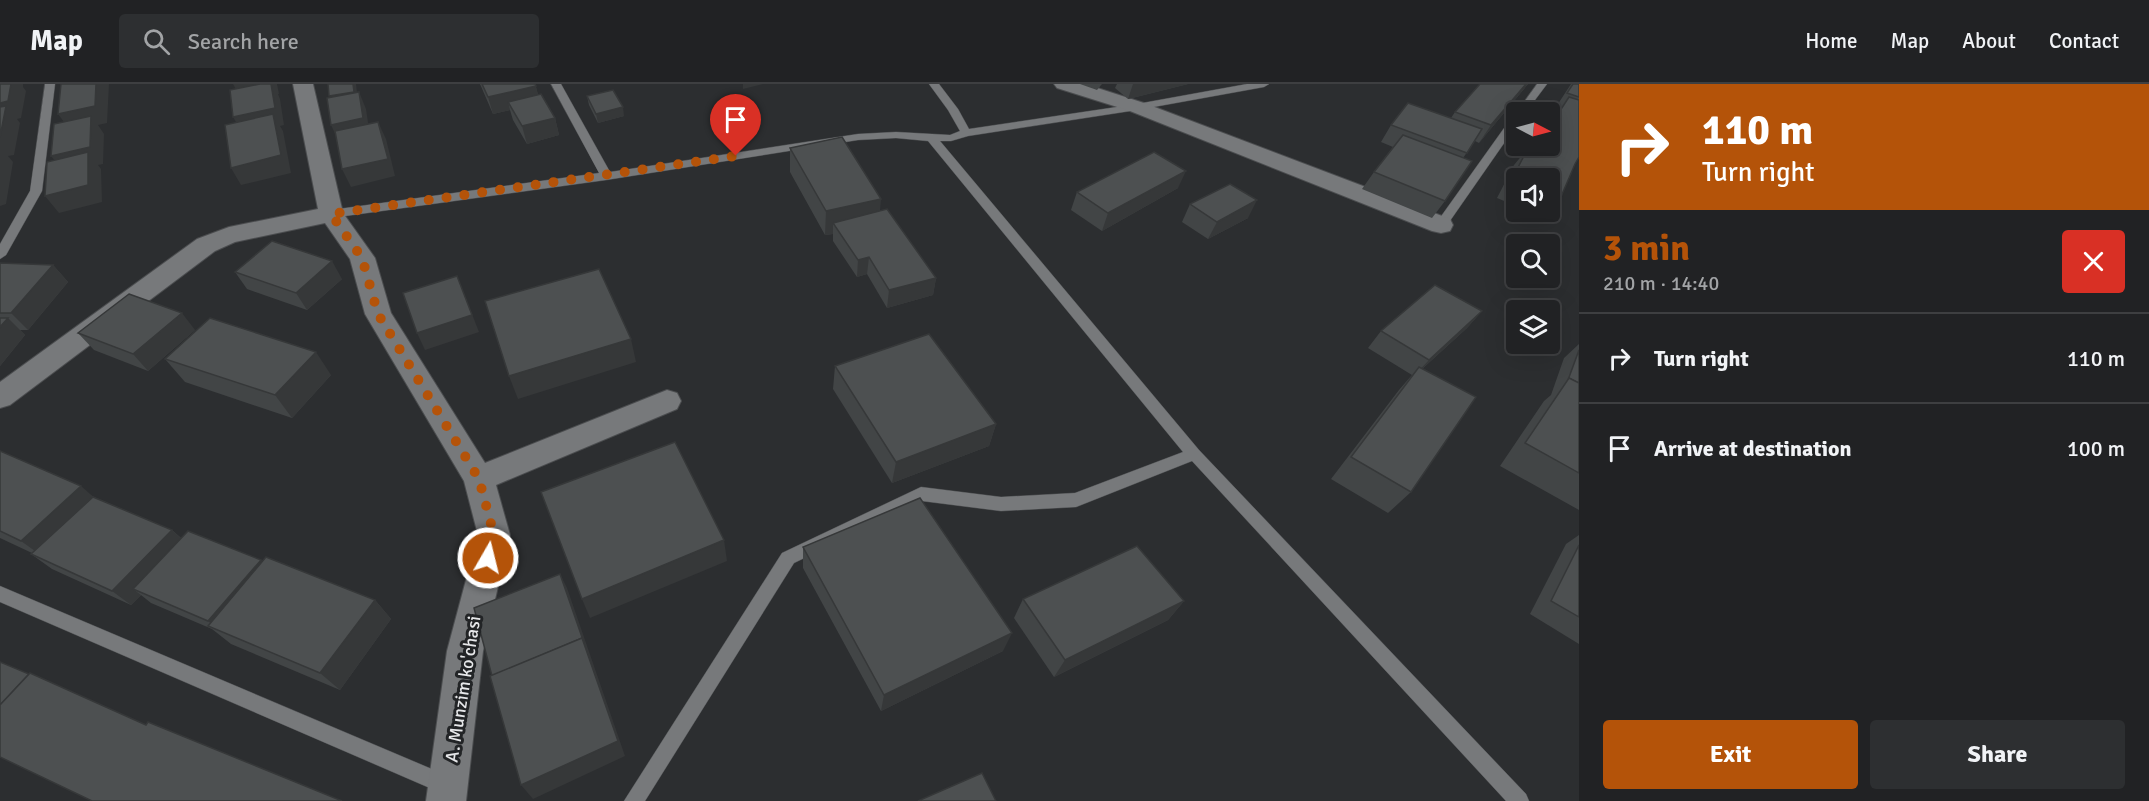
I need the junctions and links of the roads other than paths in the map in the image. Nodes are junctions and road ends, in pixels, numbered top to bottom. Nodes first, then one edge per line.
1 (50, 84) edge
2 (303, 84) edge
3 (556, 84) edge
4 (934, 84) edge
5 (1064, 84) edge
6 (1264, 84) edge
7 (1542, 84) edge
8 (1528, 102) edge
9 (1137, 107) junction
10 (966, 133) junction
11 (1506, 133) edge
12 (931, 138) junction
13 (606, 176) junction
14 (331, 214) junction
15 (1441, 225) joint
16 (0, 255) edge
17 (0, 397) edge
18 (667, 401) dead end
19 (1194, 454) junction
20 (479, 479) junction
21 (0, 594) edge
22 (447, 794) edge
23 (634, 801) edge
24 (1519, 801) edge

1 - 16 lane
2 - 14 street, A. Munzim ko'chasi
3 - 13 lane
4 - 10 lane
5 - 9 street
6 - 9 lane
7 - 8 lane
9 - 10 lane
9 - 15 street
10 - 12 lane
11 - 15 lane
12 - 13 lane
12 - 19 lane
13 - 14 lane
14 - 17 street
14 - 20 street, A. Munzim ko'chasi
18 - 20 street
19 - 23 lane
19 - 24 lane
20 - 22 street, A. Munzim ko'chasi
21 - 22 lane

